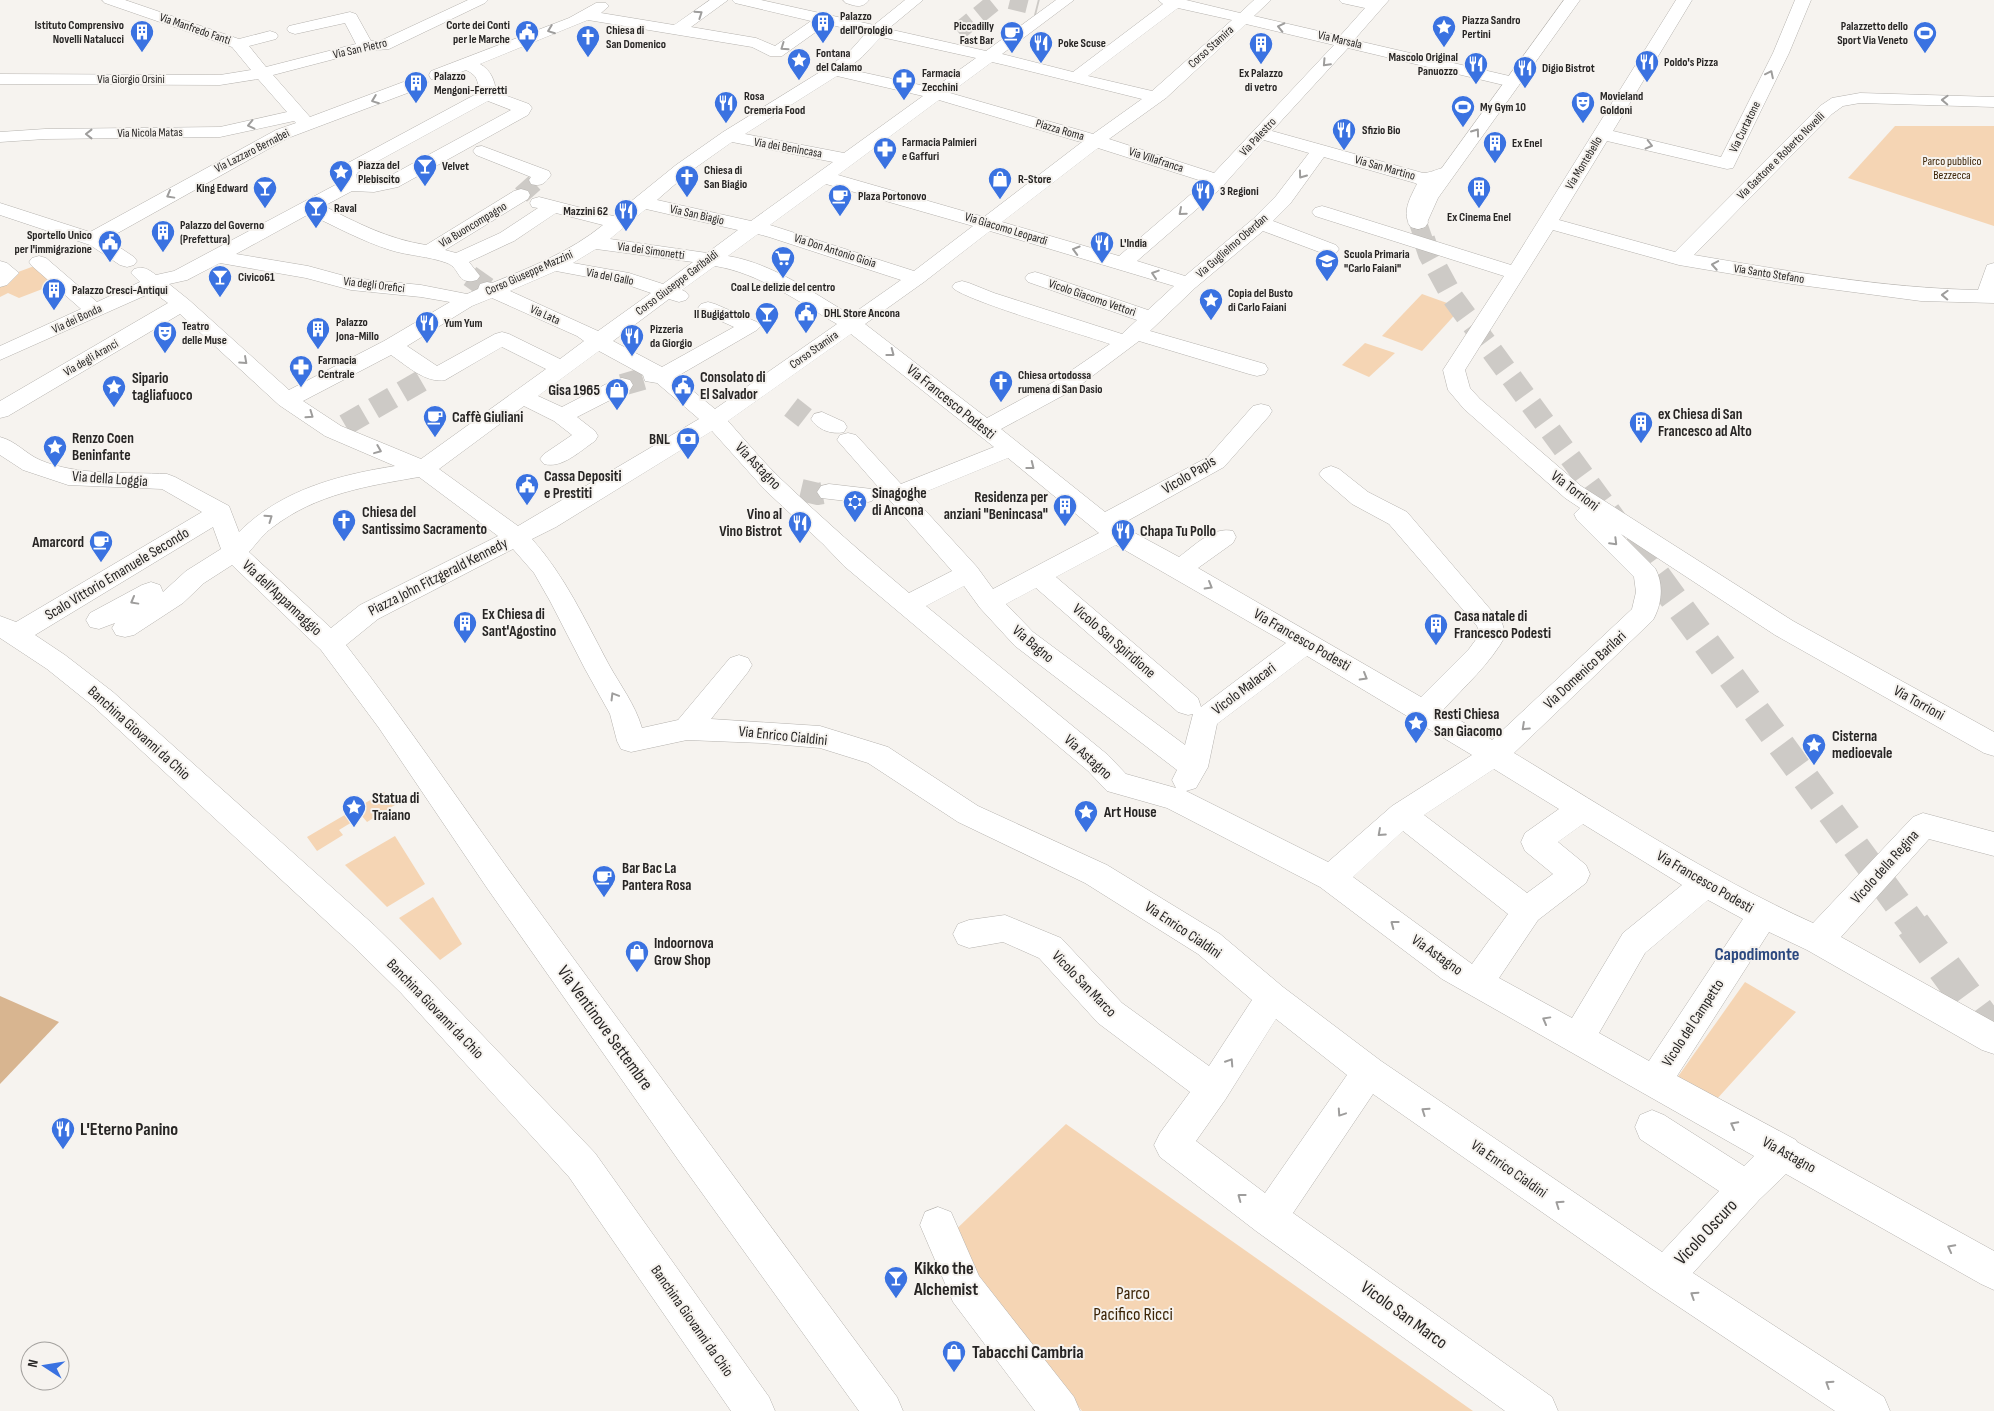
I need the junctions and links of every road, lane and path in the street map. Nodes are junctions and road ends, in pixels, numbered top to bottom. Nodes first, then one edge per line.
1 (110, 0) edge
2 (610, 0) edge
3 (720, 0) edge
4 (740, 0) edge
5 (851, 0) edge
6 (861, 0) edge
7 (915, 0) edge
8 (1066, 0) edge
9 (1262, 0) edge
10 (1347, 0) edge
11 (1572, 0) edge
12 (1684, 0) edge
13 (1803, 0) edge
14 (1171, 1) edge
15 (470, 2) edge
16 (1378, 3) edge
17 (586, 15) junction
18 (1244, 18) junction
19 (824, 19) junction
20 (295, 29) dead end
21 (678, 29) junction
22 (873, 31) junction
23 (270, 36) dead end
24 (1346, 42) junction
25 (238, 44) junction
26 (365, 46) junction
27 (997, 56) junction
28 (933, 60) dead end
29 (466, 63) junction
30 (828, 70) junction
31 (262, 73) junction
32 (1080, 74) dead end
33 (437, 75) dead end
34 (968, 75) junction
35 (0, 79) edge
36 (420, 82) dead end
37 (1512, 82) junction
38 (487, 95) junction
39 (934, 96) junction
40 (1157, 96) junction
41 (955, 100) junction
42 (1994, 102) edge
43 (302, 119) junction
44 (1262, 134) junction
45 (1602, 134) junction
46 (0, 136) edge
47 (729, 136) junction
48 (1094, 141) junction
49 (471, 147) junction
50 (1320, 150) junction
51 (847, 159) junction
52 (1447, 172) junction
53 (832, 179) junction
54 (1422, 179) junction
55 (538, 180) dead end
56 (1218, 180) junction
57 (349, 185) junction
58 (642, 202) junction
59 (310, 207) junction
60 (557, 207) junction
61 (0, 209) edge
62 (1322, 212) dead end
63 (617, 223) junction
64 (1260, 223) junction
65 (1548, 223) junction
66 (988, 224) junction
67 (752, 227) junction
68 (95, 240) junction
69 (592, 243) junction
70 (1329, 248) dead end
71 (429, 251) junction
72 (216, 256) junction
73 (1679, 259) junction
74 (456, 260) junction
75 (709, 260) junction
76 (39, 262) dead end
77 (1123, 263) junction
78 (554, 265) junction
79 (0, 267) edge
80 (1994, 268) edge
81 (140, 272) junction
82 (1514, 273) junction
83 (180, 276) junction
84 (470, 276) tunnel mouth
85 (917, 278) junction
86 (1035, 278) dead end
87 (0, 281) edge
88 (1188, 284) junction
89 (962, 287) dead end
90 (489, 289) junction
91 (674, 294) junction
92 (1990, 297) edge
93 (465, 302) junction
94 (182, 304) junction
95 (708, 308) dead end
96 (95, 311) junction
97 (1150, 318) junction
98 (852, 324) junction
99 (1130, 338) junction
100 (599, 341) junction
101 (392, 346) junction
102 (0, 354) edge
103 (561, 368) junction
104 (1257, 370) dead end
105 (658, 376) junction
106 (622, 385) tunnel mouth
107 (522, 397) junction
108 (287, 400) junction
109 (0, 411) edge
110 (1261, 411) dead end
111 (562, 416) junction
112 (714, 420) junction
113 (835, 429) dead end
114 (984, 429) junction
115 (0, 444) edge
116 (1010, 449) junction
117 (552, 459) dead end
118 (423, 468) junction
119 (1332, 474) dead end
120 (884, 490) junction
121 (829, 492) tunnel mouth
122 (1573, 492) junction
123 (220, 512) junction
124 (1110, 529) junction
125 (517, 537) junction
126 (1224, 538) dead end
127 (234, 552) junction
128 (1180, 569) junction
129 (968, 573) junction
130 (195, 577) junction
131 (1039, 577) junction
132 (989, 602) junction
133 (909, 604) junction
134 (99, 620) dead end
135 (125, 628) dead end
136 (8, 630) edge
137 (330, 643) junction
138 (1306, 643) junction
139 (739, 665) dead end
140 (1196, 712) junction
141 (1424, 712) junction
142 (686, 729) junction
143 (1994, 745) edge
144 (1494, 755) junction
145 (1194, 767) junction
146 (1175, 799) junction
147 (1581, 809) junction
148 (1402, 814) junction
149 (1994, 844) edge
150 (1331, 878) junction
151 (1706, 884) junction
152 (1527, 911) junction
153 (1763, 915) junction
154 (969, 934) dead end
155 (1818, 940) junction
156 (1478, 982) junction
157 (1272, 997) junction
158 (1578, 1038) junction
159 (1994, 1039) edge
160 (1369, 1072) junction
161 (1655, 1081) junction
162 (1213, 1089) junction
163 (1652, 1127) dead end
164 (1784, 1152) junction
165 (1746, 1188) junction
166 (1269, 1218) junction
167 (938, 1225) dead end
168 (1994, 1271) edge
169 (1665, 1276) junction
170 (755, 1411) edge
171 (883, 1411) edge
172 (1060, 1411) edge
173 (1538, 1411) edge
174 (1870, 1411) edge

1 - 25 street, Via Manfredo Fanti
2 - 17 street
21 -> 3 street
4 - 19 street
5 - 6 street
7 - 22 street
8 - 27 street
9 - 18 street, Corso Stamira
10 - 16 street
11 - 37 street
12 - 45 street, Via Montebello
45 -> 13 street, Via Curtatone
14 - 18 street, Via Marsala
14 - 32 street
15 - 26 street, Via San Pietro
16 - 24 street, Via Palestro
17 - 21 street
17 -> 29 street
24 -> 18 street, Via Marsala
18 - 40 street, Corso Stamira
19 -> 21 street
19 - 22 street
20 - 26 street
22 - 27 street
22 - 28 street
22 - 30 street
23 - 25 street
24 - 37 street, Via Marsala
24 -> 44 street, Via Palestro
25 - 31 street, Via Manfredo Fanti
26 - 31 street, Via San Pietro
27 - 34 street
27 - 40 street
29 - 33 street
29 - 38 street
30 - 39 street, Piazza Roma
30 - 47 street, Corso Giuseppe Mazzini
31 - 35 street, Via Giorgio Orsini
31 - 43 street, Via Manfredo Fanti
34 - 39 street
34 - 41 street
36 -> 43 street, Via Lazzaro Bernabei
52 -> 37 street
38 - 49 street
38 - 57 street
39 - 41 street, Piazza Roma
39 - 51 street, Corso Giuseppe Garibaldi
40 - 48 street, Piazza Roma
41 - 48 street, Piazza Roma
42 -> 73 street, Via Gastone e Roberto Novelli
43 -> 46 street, Via Nicola Matas
43 -> 68 street, Via Lazzaro Bernabei
44 - 50 street, Via San Martino
44 - 56 street, Via Palestro
45 - 65 street, Via Montebello
47 - 51 street, Via dei Benincasa
47 - 58 street, Corso Giuseppe Mazzini
48 - 56 street, Via Villafranca
48 - 66 street, Corso Stamira
49 - 55 street
49 - 57 street
50 - 54 street, Via San Martino
50 -> 64 street, Via Guglielmo Oberdan
51 - 53 street, Corso Giuseppe Garibaldi
52 - 54 street, Via San Martino
52 - 54 street
53 - 66 street, Via Giacomo Leopardi
53 - 67 street, Corso Giuseppe Garibaldi
56 -> 77 street, Via Palestro
57 - 59 street
58 - 63 street, Corso Giuseppe Mazzini
58 - 67 street, Via San Biagio
59 - 71 street
59 - 72 street
60 - 63 street
60 - 71 street, Via Buoncompagno
60 - 74 street
61 - 68 street
62 - 82 street
63 - 69 street, Corso Giuseppe Mazzini
64 - 70 street
64 - 88 street, Via Guglielmo Oberdan
65 - 73 street, Via Santo Stefano
65 - 82 street, Via Montebello
77 -> 66 street, Via Giacomo Leopardi
66 - 85 street, Corso Stamira
67 - 75 street, Corso Giuseppe Garibaldi
67 - 85 street, Via Don Antonio Gioia
68 - 81 street
69 - 75 street, Via dei Simonetti
69 - 78 street, Corso Giuseppe Mazzini
71 - 74 street
72 - 83 street
72 - 93 street, Via degli Orefici
92 -> 73 street, Via Santo Stefano
74 - 84 street
75 - 91 street, Corso Giuseppe Garibaldi
75 - 98 street, Via Francesco Podesti
76 - 96 street
88 -> 77 street, Via Giacomo Leopardi
78 - 90 street, Corso Giuseppe Mazzini
78 - 91 street, Via del Gallo
79 - 87 street
80 - 92 street
81 - 83 street
81 - 94 street
81 - 96 street, Via dei Bonda
82 - 122 street, Via Torrioni
83 - 94 street
85 - 98 street, Corso Stamira
86 - 97 street, Vicolo Giacomo Vettori
88 - 97 street, Via Guglielmo Oberdan
89 - 99 street
90 - 93 street, Corso Giuseppe Mazzini
90 - 100 street, Via Lata
91 - 100 street, Corso Giuseppe Garibaldi
93 - 101 street, Corso Giuseppe Mazzini
94 -> 108 street, Via Enrico Cialdini
94 - 109 street, Via degli Aranci
95 - 105 street
96 - 102 street, Via dei Bonda
97 - 99 street, Via Guglielmo Oberdan
98 - 112 street, Corso Stamira
98 -> 114 street, Via Francesco Podesti
99 - 104 street
99 - 114 street, Via Guglielmo Oberdan
100 - 103 street, Corso Giuseppe Garibaldi
100 - 105 street, Via Astagno
101 - 103 street
101 - 108 street, Corso Giuseppe Mazzini
103 - 107 street, Corso Giuseppe Garibaldi
105 - 112 street, Via Astagno
106 - 111 street
107 - 111 street
107 - 118 street, Corso Giuseppe Garibaldi
108 -> 118 street, Via Enrico Cialdini
110 - 124 street, Vicolo Papis
111 - 117 street
112 - 125 street, Corso Stamira
112 - 133 street, Via Astagno
113 - 120 street, Via Bagno
114 - 116 street, Via Francesco Podesti
115 - 123 street, Via della Loggia
116 - 120 street
116 -> 124 street, Via Francesco Podesti
118 - 125 street, Via Enrico Cialdini
127 -> 118 street, Scalo Vittorio Emanuele Secondo
119 - 141 street
120 - 121 street
120 - 129 street, Via Bagno
122 - 143 street, Via Torrioni
122 -> 144 street, Via Domenico Barilari
123 - 127 street
123 - 136 street, Scalo Vittorio Emanuele Secondo
124 - 128 street, Via Francesco Podesti
124 - 131 street
125 - 137 street, Piazza John Fitzgerald Kennedy
142 -> 125 street, Via Enrico Cialdini
126 - 128 street
127 - 130 street, Scalo Vittorio Emanuele Secondo
127 - 137 street, Via dell'Appannaggio
128 -> 138 street, Via Francesco Podesti
129 - 132 street, Via Bagno
129 - 133 street
130 -> 134 street, Scalo Vittorio Emanuele Secondo
130 - 135 street, Scalo Vittorio Emanuele Secondo
131 - 132 street
131 - 140 street, Vicolo San Spiridione
132 - 145 street, Via Bagno
133 - 146 street, Via Astagno
136 - 170 street, Banchina Giovanni da Chio
137 - 171 street, Via Ventinove Settembre
138 - 140 street, Vicolo Malacari
138 -> 141 street, Via Francesco Podesti
139 - 142 street
140 - 145 street, Vicolo Malacari
141 - 144 street, Via Francesco Podesti
142 - 157 street, Via Enrico Cialdini
144 - 147 street, Via Francesco Podesti
144 - 148 street, Via Domenico Barilari
145 - 146 street, Vicolo Malacari
146 - 150 street, Via Astagno
147 - 151 street, Via Francesco Podesti
147 - 152 street
148 -> 150 street, Via Domenico Barilari
148 - 152 street
149 - 155 street, Vicolo della Regina
156 -> 150 street, Via Astagno
151 - 153 street, Via Francesco Podesti
151 - 158 street
152 - 156 street
153 - 155 street, Via Francesco Podesti
153 - 161 street, Vicolo del Campetto
154 - 162 street, Vicolo San Marco
155 - 159 street, Via Francesco Podesti
158 -> 156 street, Via Astagno
157 - 160 street, Via Enrico Cialdini
162 -> 157 street, Vicolo San Marco
158 - 161 street, Via Astagno
160 -> 166 street
169 -> 160 street, Via Enrico Cialdini
164 -> 161 street, Via Astagno
166 -> 162 street, Vicolo San Marco
163 - 165 street, Vicolo Oscuro
164 - 165 street, Vicolo Oscuro
168 -> 164 street, Via Astagno
165 - 169 street, Vicolo Oscuro
166 - 173 street, Vicolo San Marco
167 - 172 street
174 -> 169 street, Via Enrico Cialdini

